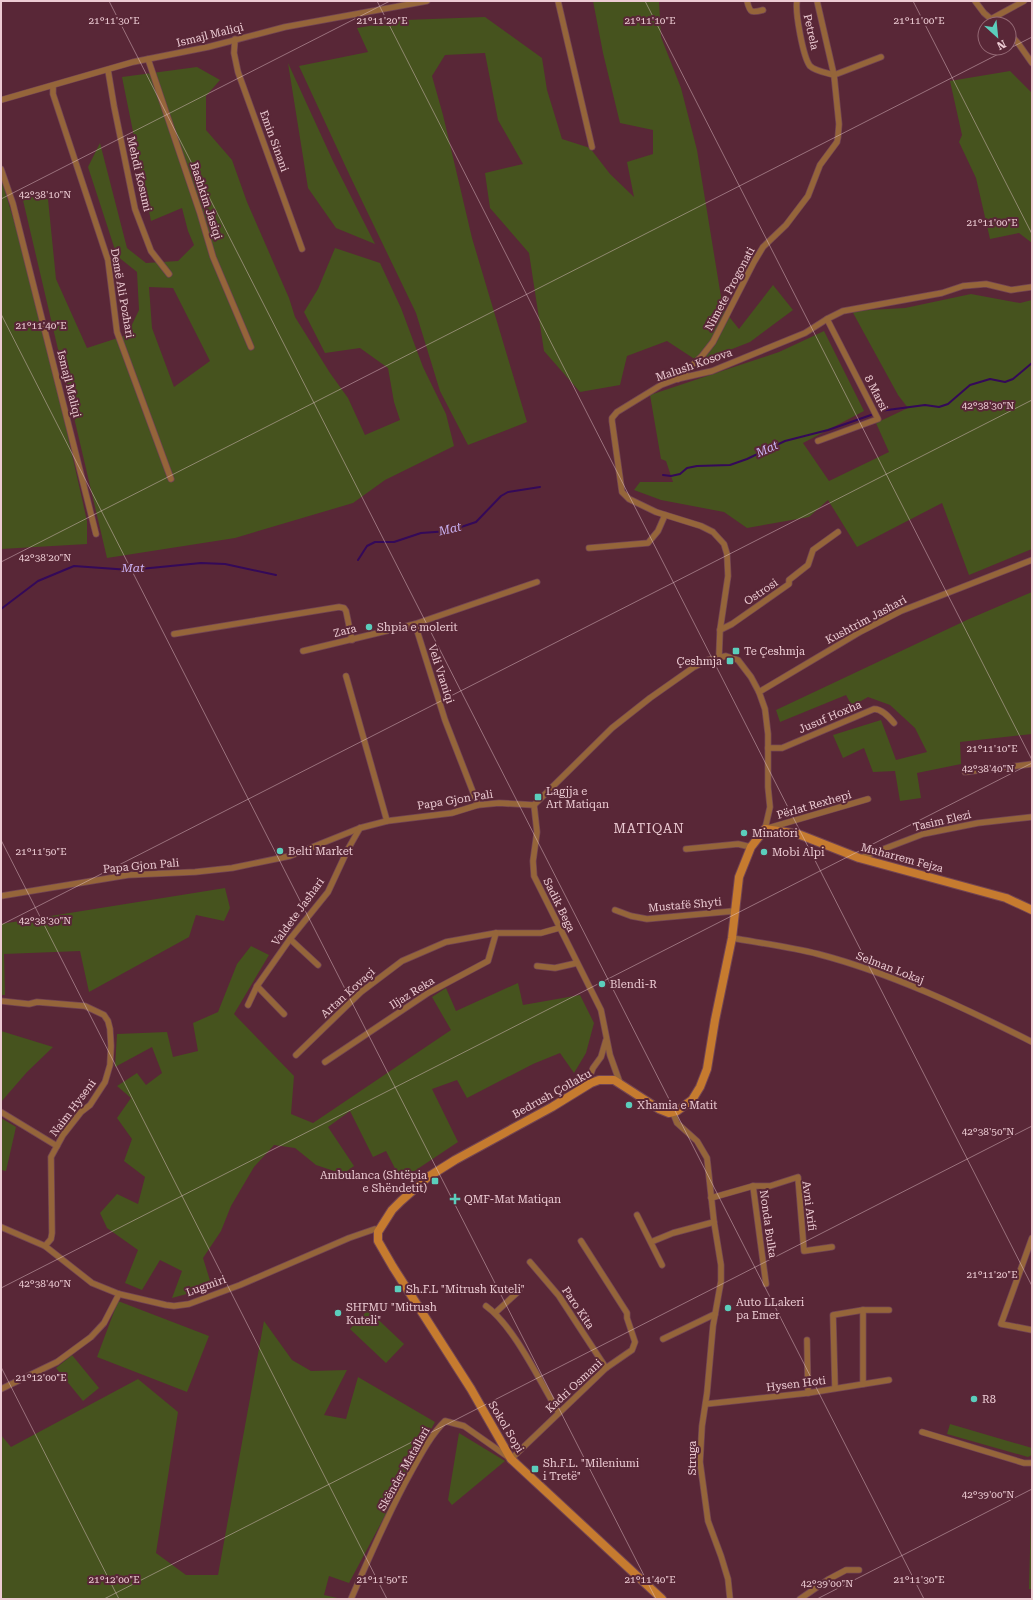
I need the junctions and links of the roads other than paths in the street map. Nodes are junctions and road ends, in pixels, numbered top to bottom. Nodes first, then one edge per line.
1 (427, 1) edge
2 (558, 1) edge
3 (747, 1) edge
4 (797, 1) edge
5 (817, 1) edge
6 (975, 1) edge
7 (1024, 1) edge
8 (763, 10) dead end
9 (987, 16) edge
10 (996, 16) edge
11 (236, 39) junction
12 (1017, 42) edge
13 (881, 57) dead end
14 (148, 59) junction
15 (1032, 63) edge
16 (108, 70) junction
17 (834, 75) junction
18 (53, 86) junction
19 (1, 100) edge
20 (592, 147) dead end
21 (1, 169) edge
22 (302, 249) dead end
23 (169, 274) dead end
24 (1032, 287) edge
25 (827, 319) junction
26 (250, 347) dead end
27 (677, 379) junction
28 (818, 441) dead end
29 (171, 479) dead end
30 (664, 514) junction
31 (838, 532) dead end
32 (96, 534) dead end
33 (589, 548) dead end
34 (1032, 560) edge
35 (537, 582) dead end
36 (414, 624) junction
37 (720, 630) junction
38 (174, 634) dead end
39 (352, 640) junction
40 (303, 652) dead end
41 (719, 657) junction
42 (346, 676) dead end
43 (759, 692) junction
44 (894, 723) dead end
45 (768, 748) junction
46 (1032, 764) edge
47 (965, 772) dead end
48 (868, 799) dead end
49 (478, 805) junction
50 (534, 805) junction
51 (1032, 816) edge
52 (387, 821) junction
53 (360, 828) junction
54 (765, 829) junction
55 (752, 846) junction
56 (686, 849) dead end
57 (859, 858) junction
58 (1, 896) edge
59 (615, 910) dead end
60 (1032, 910) edge
61 (734, 911) junction
62 (559, 928) junction
63 (496, 933) junction
64 (290, 938) junction
65 (732, 938) junction
66 (577, 963) junction
67 (318, 965) dead end
68 (537, 966) dead end
69 (257, 986) junction
70 (1, 1002) edge
71 (248, 1005) dead end
72 (284, 1014) dead end
73 (606, 1039) junction
74 (1032, 1042) edge
75 (296, 1055) dead end
76 (325, 1062) dead end
77 (620, 1083) junction
78 (585, 1086) junction
79 (1, 1112) edge
80 (673, 1113) junction
81 (57, 1146) junction
82 (753, 1186) junction
83 (711, 1198) junction
84 (637, 1215) dead end
85 (714, 1222) junction
86 (1, 1227) edge
87 (378, 1232) junction
88 (1032, 1238) edge
89 (581, 1241) dead end
90 (651, 1242) junction
91 (45, 1246) junction
92 (832, 1247) dead end
93 (530, 1262) dead end
94 (662, 1265) dead end
95 (766, 1284) dead end
96 (519, 1291) dead end
97 (120, 1294) junction
98 (486, 1306) dead end
99 (863, 1310) junction
100 (889, 1310) dead end
101 (495, 1312) junction
102 (715, 1314) junction
103 (1032, 1330) edge
104 (663, 1339) dead end
105 (807, 1340) dead end
106 (606, 1368) junction
107 (889, 1380) dead end
108 (864, 1384) junction
109 (836, 1388) junction
110 (1, 1389) edge
111 (808, 1393) junction
112 (706, 1404) junction
113 (559, 1414) junction
114 (922, 1432) dead end
115 (511, 1459) junction
116 (1032, 1463) edge
117 (859, 1570) dead end
118 (352, 1599) edge
119 (662, 1599) edge
120 (730, 1599) edge
121 (800, 1599) edge

1 - 11 street, Ismajl Maliqi
2 - 20 street
3 - 8 street
4 - 17 street, Petrela
5 - 17 street, Nimete Progonati
6 - 9 street
7 - 10 street
11 - 14 street, Ismajl Maliqi
11 - 22 street, Emin Sinani
12 - 15 street
13 - 17 street
14 - 16 street, Ismajl Maliqi
14 - 26 street, Bashkim Jasiqi
16 - 18 street, Ismajl Maliqi
16 - 23 street, Mehdi Kosumi
17 - 27 street, Nimete Progonati
18 - 19 street, Ismajl Maliqi
18 - 29 street, Demë Ali Pozhari
21 - 32 street, Ismajl Maliqi
24 - 25 street, Malush Kosova
25 - 27 street, Malush Kosova
25 - 28 street, 8 Marsi
27 - 30 street, Malush Kosova
30 - 33 street
30 - 37 street, Malush Kosova
31 - 37 street, Ostrosi
34 - 43 street, Kushtrim Jashari
35 - 36 street
36 - 39 street, Zara
36 - 49 street, Veli Vraniqi
37 - 41 street, Malush Kosova
38 - 39 street
39 - 40 street, Zara
41 - 43 street
41 - 50 street
42 - 52 street
43 - 45 street
44 - 45 street, Jusuf Hoxha
45 - 54 street
46 - 47 street
48 - 54 street, Përlat Rexhepi
49 - 50 street, Papa Gjon Pali
49 - 52 street, Papa Gjon Pali
50 - 62 street, Sadik Bega
51 - 57 street, Tasim Elezi
52 - 53 street, Papa Gjon Pali
53 - 58 street, Papa Gjon Pali
53 - 64 street, Valdete Jashari
54 - 55 street
54 - 57 street, Muharrem Fejza
55 - 56 street
55 - 61 street
57 - 60 street, Muharrem Fejza
59 - 61 street, Mustafë Shyti
61 - 65 street
62 - 63 street, Artan Kovaçi
62 - 66 street, Sadik Bega
63 - 75 street, Artan Kovaçi
63 - 76 street, Iljaz Reka
64 - 67 street
64 - 69 street, Valdete Jashari
65 - 74 street, Selman Lokaj
65 - 80 street
66 - 68 street
66 - 73 street, Sadik Bega
69 - 71 street, Valdete Jashari
69 - 72 street
70 - 81 street, Naim Hyseni
73 - 77 street, Sadik Bega
73 - 78 street
77 - 78 street, Bedrush Çollaku
77 - 80 street, Bedrush Çollaku
78 - 87 street, Bedrush Çollaku
79 - 81 street
80 - 83 street, Struga
81 - 91 street, Naim Hyseni
82 - 83 street, Nonda Bulka
82 - 92 street, Avni Arifi
82 - 95 street, Nonda Bulka
83 - 85 street, Struga
84 - 90 street
85 - 90 street
85 - 102 street, Struga
86 - 91 street, Lugmiri
87 - 97 street, Lugmiri
87 - 115 street, Sokol Sopi
88 - 103 street
89 - 106 street, Kadri Osmani
90 - 94 street
91 - 97 street, Lugmiri
93 - 106 street, Paro Kita
96 - 101 street
97 - 110 street
98 - 101 street
99 - 100 street
99 - 108 street
99 - 109 street
101 - 113 street
102 - 104 street
102 - 112 street, Struga
105 - 111 street
106 - 113 street, Kadri Osmani
107 - 108 street, Hysen Hoti
108 - 109 street, Hysen Hoti
109 - 111 street, Hysen Hoti
111 - 112 street, Hysen Hoti
112 - 120 street, Struga
113 - 115 street, Kadri Osmani
114 - 116 street
115 - 118 street, Skënder Matallari
115 - 119 street, Sokol Sopi
117 - 121 street

